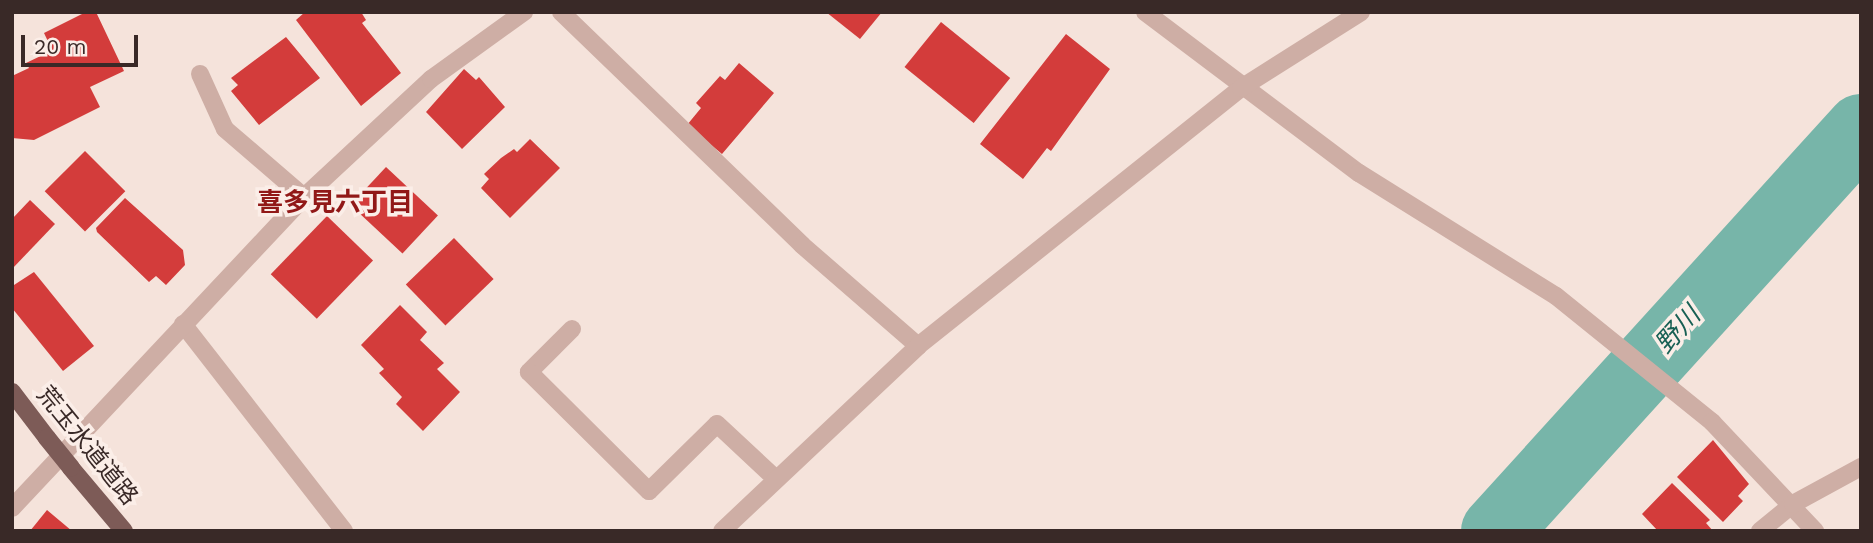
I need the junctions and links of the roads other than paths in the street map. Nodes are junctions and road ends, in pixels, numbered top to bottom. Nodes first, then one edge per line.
1 (524, 12) edge
2 (561, 12) edge
3 (1145, 12) edge
4 (1361, 12) edge
5 (200, 74) dead end
6 (1241, 88) junction
7 (304, 197) junction
8 (183, 324) junction
9 (572, 329) dead end
10 (918, 346) junction
11 (12, 392) edge
12 (1861, 467) edge
13 (775, 478) junction
14 (1793, 503) junction
15 (12, 508) edge
16 (124, 531) edge
17 (344, 531) edge
18 (722, 531) edge
19 (1760, 531) edge
20 (1815, 531) edge

1 - 7 street
2 - 10 street
3 - 6 street
4 - 6 street
5 - 7 street
6 - 10 street
6 - 14 street
7 - 8 street
8 - 15 street
8 - 17 street
9 - 13 street
10 - 13 street
11 - 16 main road, 荒玉水道道路, bridge
12 - 14 street
13 - 18 street
14 - 19 street
14 - 20 street

